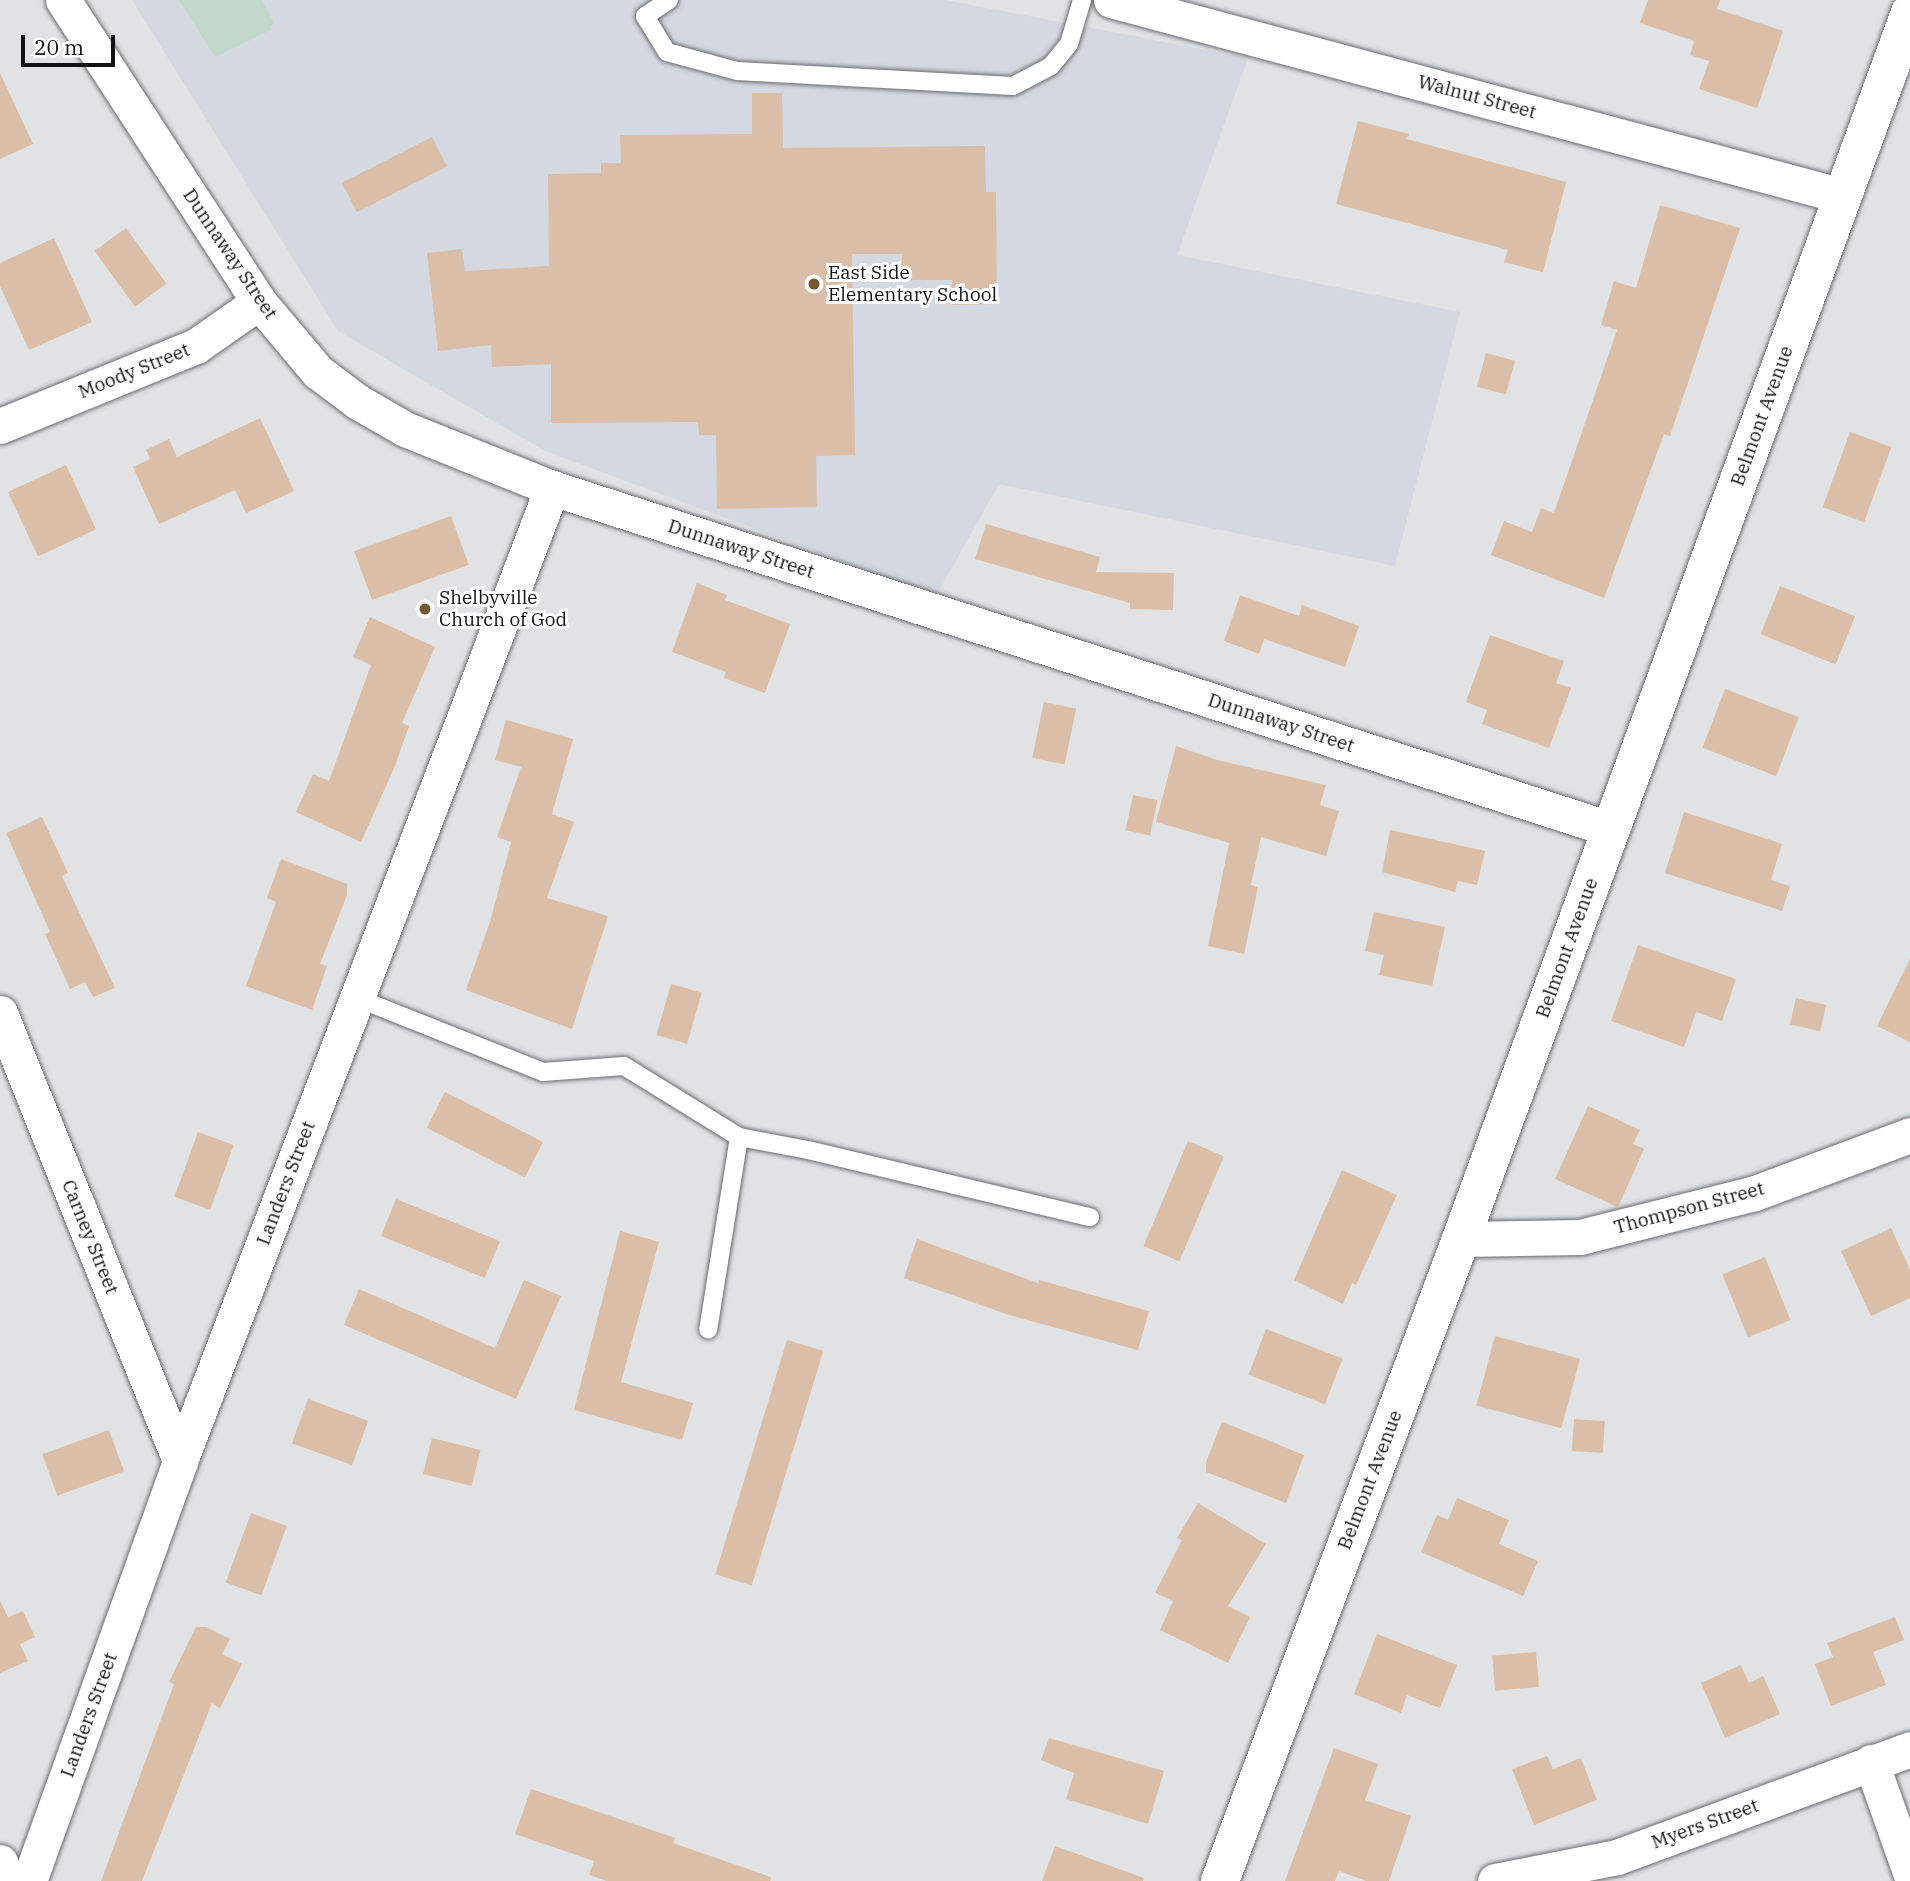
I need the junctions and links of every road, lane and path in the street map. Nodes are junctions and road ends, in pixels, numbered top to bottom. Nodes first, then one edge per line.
1 (63, 0) edge
2 (669, 0) edge
3 (1082, 0) edge
4 (1111, 0) edge
5 (1910, 13) edge
6 (1843, 196) junction
7 (259, 302) junction
8 (0, 426) edge
9 (552, 488) junction
10 (1610, 829) junction
11 (357, 998) junction
12 (0, 1013) edge
13 (1910, 1135) edge
14 (739, 1137) junction
15 (1090, 1217) dead end
16 (1461, 1239) junction
17 (708, 1330) dead end
18 (180, 1461) junction
19 (1910, 1749) edge
20 (1871, 1762) junction
21 (0, 1862) edge
22 (1621, 1869) edge
23 (1910, 1872) edge
24 (8, 1881) edge
25 (29, 1881) edge
26 (1220, 1881) edge
27 (1496, 1881) edge

1 - 7 street, Dunnaway Street
2 - 3 lane
4 - 6 street, Walnut Street
5 - 6 main road, Belmont Avenue
6 - 10 main road, Belmont Avenue
7 - 8 street, Moody Street
7 - 9 street, Dunnaway Street
9 - 10 street, Dunnaway Street
9 - 11 street, Landers Street
10 - 16 main road, Belmont Avenue
11 - 14 lane
11 - 18 street, Landers Street
12 - 18 street, Carney Street
13 - 16 street, Thompson Street
14 - 15 lane
14 - 17 lane
16 - 26 main road, Belmont Avenue
18 - 25 street, Landers Street
19 - 20 street, Myers Street
20 - 22 street, Myers Street
20 - 23 street
21 - 24 street
22 - 27 street, Myers Street

